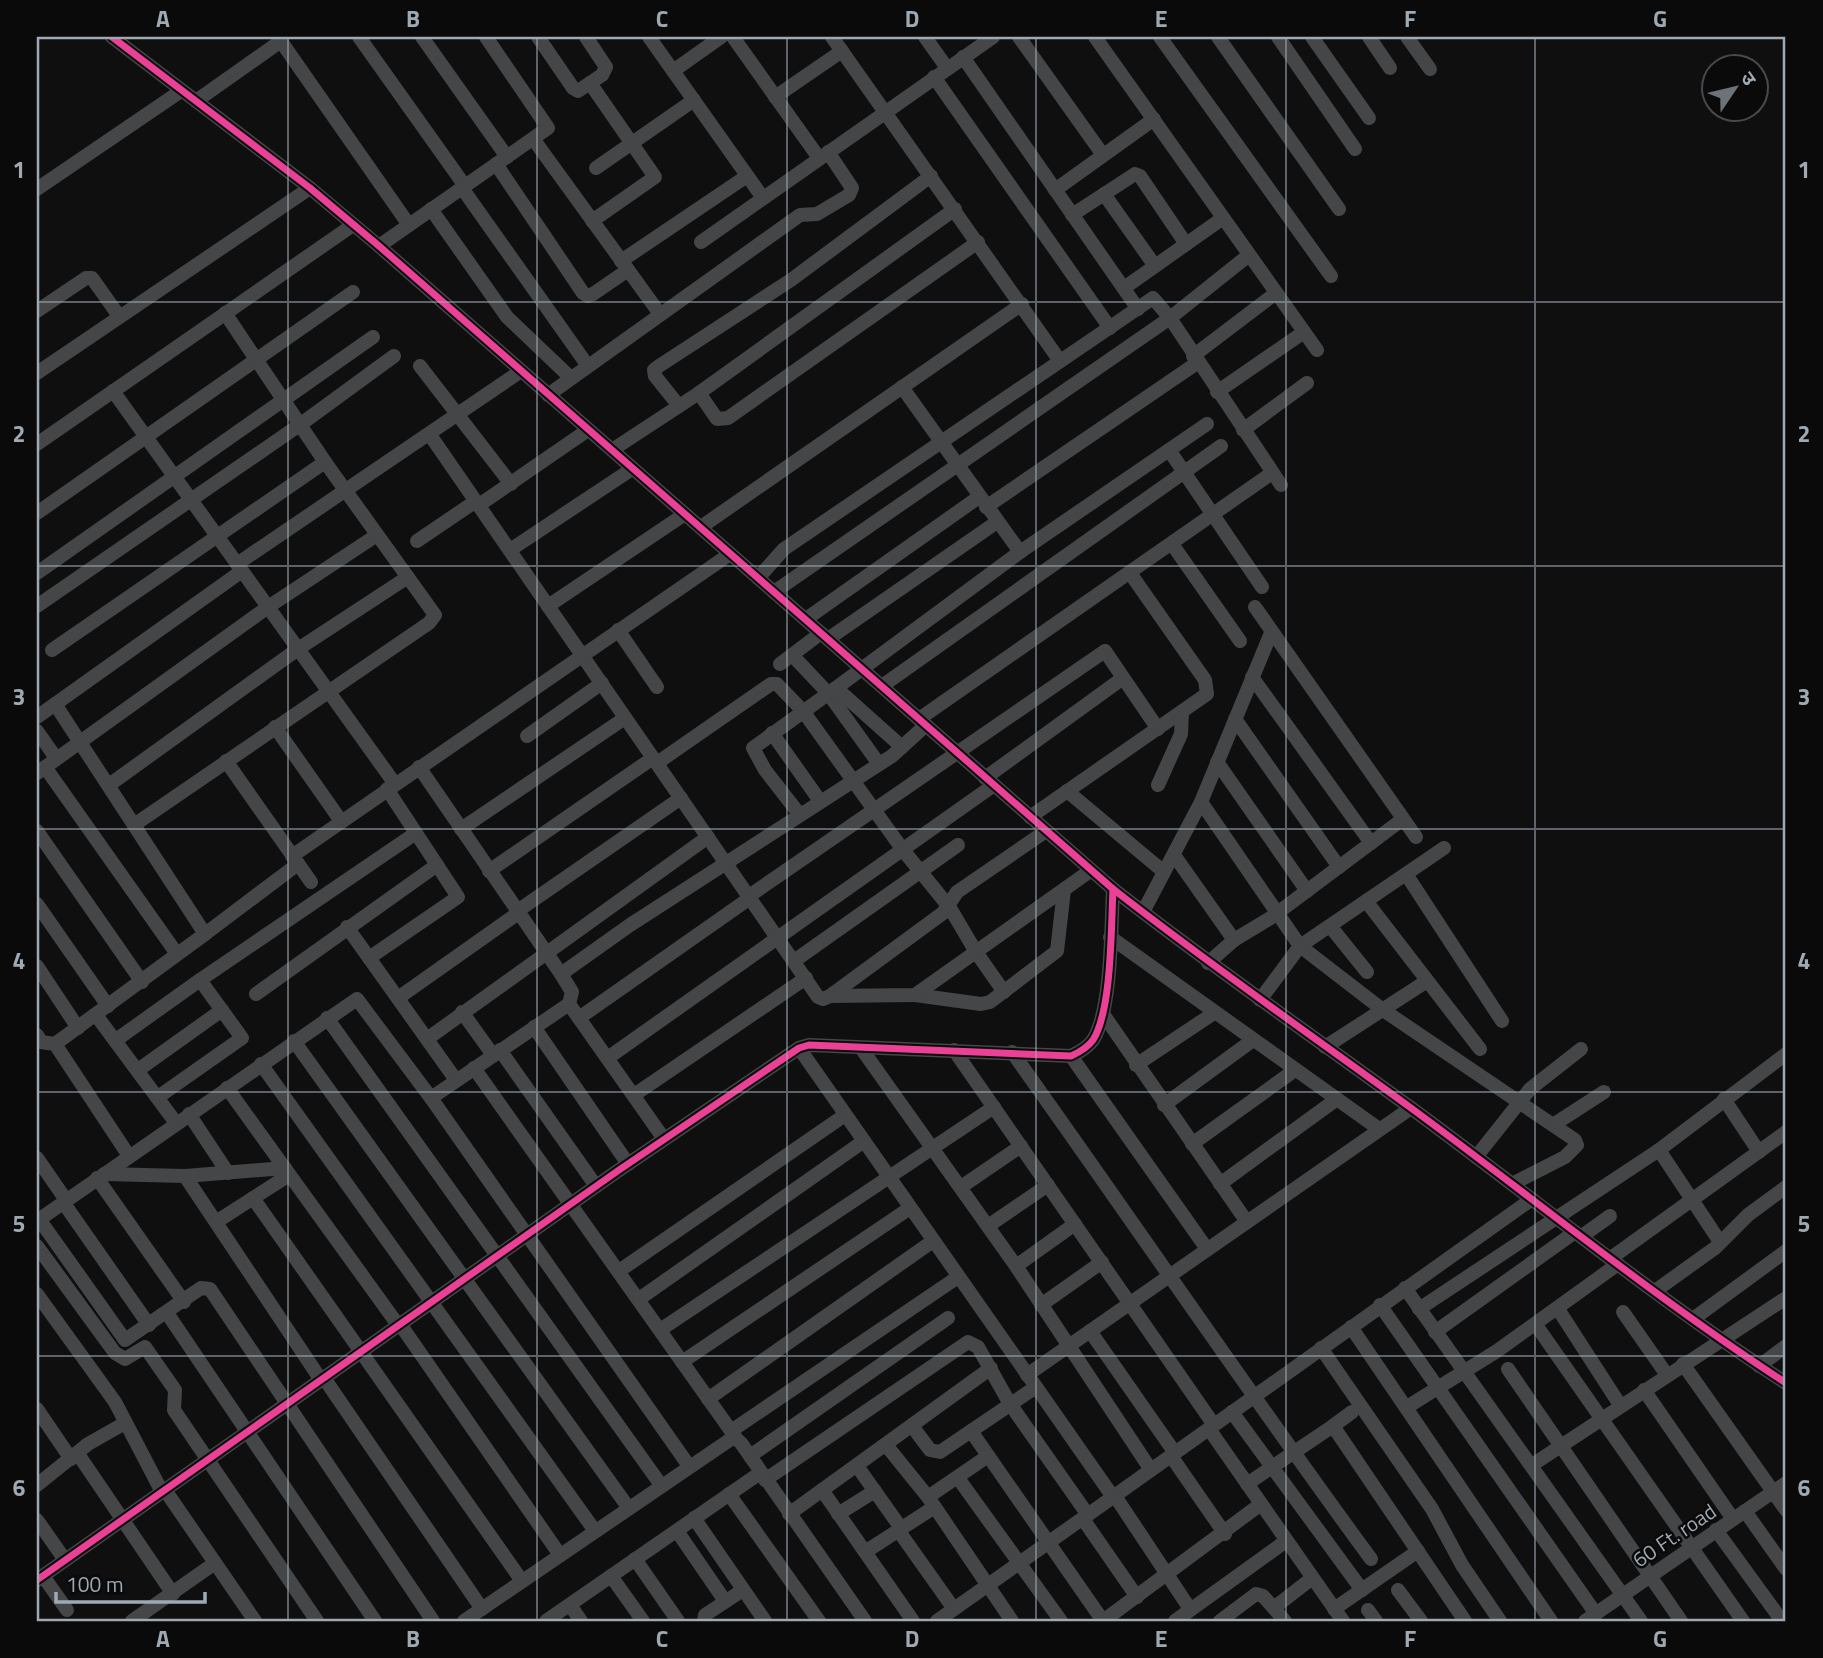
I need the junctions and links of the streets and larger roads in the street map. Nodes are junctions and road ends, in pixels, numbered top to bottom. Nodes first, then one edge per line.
1 (112, 37) edge
2 (359, 37) edge
3 (422, 37) edge
4 (486, 37) edge
5 (538, 37) edge
6 (649, 37) edge
7 (721, 37) edge
8 (733, 37) edge
9 (832, 37) edge
10 (925, 37) edge
11 (993, 37) edge
12 (1019, 37) edge
13 (1095, 37) edge
14 (1160, 37) edge
15 (1218, 37) edge
16 (1278, 37) edge
17 (1312, 37) edge
18 (1368, 37) edge
19 (1407, 37) edge
20 (590, 38) edge
21 (279, 39) edge
22 (705, 41) edge
23 (842, 51) junction
24 (963, 57) junction
25 (947, 68) junction
26 (1390, 68) dead end
27 (1430, 69) dead end
28 (673, 71) junction
29 (934, 77) junction
30 (590, 83) junction
31 (181, 91) junction
32 (775, 97) junction
33 (694, 100) junction
34 (196, 101) junction
35 (885, 111) junction
36 (1369, 118) dead end
37 (1154, 119) junction
38 (534, 140) junction
39 (631, 144) junction
40 (1356, 149) dead end
41 (823, 155) junction
42 (1103, 155) junction
43 (501, 161) junction
44 (596, 168) dead end
45 (747, 176) junction
46 (931, 176) junction
47 (464, 187) junction
48 (310, 188) junction
49 (37, 189) edge
50 (1055, 190) junction
51 (1104, 194) junction
52 (763, 198) junction
53 (431, 209) junction
54 (955, 209) junction
55 (1339, 209) dead end
56 (1072, 215) junction
57 (1223, 218) junction
58 (592, 221) junction
59 (353, 225) junction
60 (409, 225) junction
61 (978, 242) junction
62 (701, 243) dead end
63 (1186, 244) junction
64 (379, 246) junction
65 (1250, 255) junction
66 (624, 266) junction
67 (1155, 266) junction
68 (1331, 276) dead end
69 (1124, 288) junction
70 (353, 292) dead end
71 (1276, 293) junction
72 (1023, 304) junction
73 (1138, 309) junction
74 (37, 311) edge
75 (225, 313) junction
76 (660, 314) junction
77 (118, 316) junction
78 (1170, 318) junction
79 (1110, 328) junction
80 (1304, 332) junction
81 (373, 337) dead end
82 (1317, 350) dead end
83 (394, 356) dead end
84 (1195, 359) junction
85 (258, 360) junction
86 (1060, 361) junction
87 (420, 366) dead end
88 (588, 366) junction
89 (520, 371) junction
90 (37, 373) edge
91 (571, 378) junction
92 (1307, 383) dead end
93 (902, 387) junction
94 (113, 391) junction
95 (1217, 392) junction
96 (699, 393) junction
97 (548, 395) junction
98 (284, 400) junction
99 (679, 405) junction
100 (459, 414) junction
101 (301, 424) junction
102 (1207, 424) dead end
103 (588, 430) junction
104 (1243, 430) junction
105 (430, 435) junction
106 (146, 437) junction
107 (941, 442) junction
108 (37, 444) edge
109 (1221, 446) dead end
110 (612, 450) junction
111 (1169, 450) junction
112 (325, 462) junction
113 (956, 463) junction
114 (632, 468) junction
115 (1272, 472) junction
116 (1184, 474) junction
117 (174, 476) junction
118 (511, 484) junction
119 (1281, 485) dead end
120 (346, 491) junction
121 (191, 500) junction
122 (983, 502) junction
123 (477, 503) junction
124 (37, 513) edge
125 (685, 514) junction
126 (1212, 515) junction
127 (997, 522) junction
128 (701, 527) junction
129 (216, 535) junction
130 (377, 535) junction
131 (417, 541) dead end
132 (1172, 544) junction
133 (510, 550) junction
134 (1020, 552) junction
135 (730, 554) junction
136 (240, 567) junction
137 (37, 573) edge
138 (1129, 573) junction
139 (408, 577) junction
140 (758, 578) junction
141 (1262, 587) dead end
142 (774, 592) junction
143 (37, 606) edge
144 (548, 606) junction
145 (268, 607) junction
146 (1255, 607) dead end
147 (806, 620) junction
148 (618, 630) junction
149 (1271, 633) junction
150 (824, 636) junction
151 (1240, 641) dead end
152 (298, 649) junction
153 (52, 650) dead end
154 (582, 655) junction
155 (860, 667) junction
156 (1252, 677) junction
157 (1123, 678) junction
158 (601, 683) junction
159 (882, 686) junction
160 (657, 687) dead end
161 (328, 690) junction
162 (832, 690) junction
163 (55, 704) junction
164 (803, 710) junction
165 (1182, 712) junction
166 (37, 717) edge
167 (625, 718) junction
168 (1235, 719) junction
169 (922, 722) junction
170 (275, 727) junction
171 (1158, 729) junction
172 (37, 731) edge
173 (772, 733) junction
174 (527, 736) dead end
175 (81, 741) junction
176 (902, 747) junction
177 (956, 752) junction
178 (655, 760) junction
179 (226, 761) junction
180 (1217, 762) junction
181 (879, 764) junction
182 (46, 766) edge
183 (419, 767) junction
184 (854, 780) junction
185 (990, 781) junction
186 (109, 785) junction
187 (1158, 785) dead end
188 (391, 787) junction
189 (1067, 791) junction
190 (681, 799) junction
191 (820, 801) junction
192 (1201, 802) junction
193 (874, 808) junction
194 (800, 815) junction
195 (1030, 817) junction
196 (1403, 819) junction
197 (341, 821) junction
198 (134, 825) junction
199 (461, 829) junction
200 (37, 831) edge
201 (1046, 831) junction
202 (416, 833) junction
203 (1416, 837) dead end
204 (708, 838) junction
205 (1371, 843) junction
206 (958, 845) dead end
207 (1444, 848) dead end
208 (903, 850) junction
209 (1174, 855) junction
210 (295, 860) junction
211 (728, 864) junction
212 (437, 865) junction
213 (1339, 867) junction
214 (489, 871) junction
215 (922, 871) junction
216 (1090, 871) junction
217 (1164, 873) junction
218 (1406, 874) junction
219 (311, 882) dead end
220 (1113, 889) junction
221 (1063, 890) junction
222 (1307, 891) junction
223 (749, 897) junction
224 (1366, 901) junction
225 (37, 904) edge
226 (950, 908) junction
227 (1143, 912) junction
228 (517, 913) junction
229 (1277, 913) junction
230 (1330, 926) junction
231 (347, 927) junction
232 (205, 934) junction
233 (778, 937) junction
234 (1110, 937) junction
235 (1234, 940) junction
236 (1300, 946) junction
237 (547, 951) junction
238 (976, 952) junction
239 (177, 954) junction
240 (369, 958) junction
241 (794, 961) junction
242 (1208, 963) junction
243 (37, 966) edge
244 (1367, 972) dead end
245 (561, 974) junction
246 (806, 978) junction
247 (200, 980) junction
248 (1427, 981) junction
249 (142, 982) junction
250 (1004, 992) junction
251 (256, 994) dead end
252 (915, 995) junction
253 (830, 996) junction
254 (398, 998) junction
255 (1260, 1000) junction
256 (569, 1004) junction
257 (102, 1010) junction
258 (222, 1010) junction
259 (1383, 1010) junction
260 (462, 1012) junction
261 (1214, 1013) junction
262 (1103, 1014) junction
263 (327, 1018) junction
264 (579, 1018) junction
265 (1502, 1021) dead end
266 (534, 1027) junction
267 (78, 1028) junction
268 (37, 1035) edge
269 (427, 1039) junction
270 (116, 1040) junction
271 (1253, 1040) junction
272 (294, 1041) junction
273 (55, 1044) junction
274 (1325, 1047) junction
275 (799, 1048) junction
276 (861, 1048) junction
277 (954, 1049) junction
278 (1480, 1049) dead end
279 (1581, 1049) dead end
280 (1013, 1052) junction
281 (496, 1053) junction
282 (1786, 1054) edge
283 (1071, 1056) junction
284 (609, 1057) junction
285 (261, 1064) junction
286 (1136, 1065) junction
287 (474, 1068) junction
288 (138, 1070) junction
289 (1295, 1070) junction
290 (456, 1080) junction
291 (227, 1088) junction
292 (1604, 1092) dead end
293 (634, 1095) junction
294 (158, 1097) junction
295 (431, 1098) junction
296 (1337, 1099) junction
297 (1724, 1099) junction
298 (1518, 1102) junction
299 (1164, 1105) junction
300 (994, 1107) junction
301 (1411, 1108) junction
302 (189, 1114) junction
303 (845, 1115) junction
304 (176, 1123) junction
305 (1553, 1125) junction
306 (1379, 1129) junction
307 (1786, 1132) edge
308 (664, 1139) junction
309 (864, 1142) junction
310 (1192, 1144) junction
311 (1021, 1146) junction
312 (931, 1150) junction
313 (1659, 1150) junction
314 (1759, 1152) junction
315 (129, 1156) junction
316 (1476, 1157) junction
317 (37, 1158) edge
318 (628, 1164) junction
319 (287, 1171) junction
320 (228, 1172) junction
321 (101, 1176) junction
322 (185, 1176) junction
323 (888, 1176) junction
324 (1220, 1184) junction
325 (1512, 1184) junction
326 (1048, 1185) junction
327 (596, 1186) junction
328 (961, 1188) junction
329 (1785, 1191) edge
330 (253, 1198) junction
331 (1532, 1199) junction
332 (1693, 1199) junction
333 (64, 1201) junction
334 (572, 1203) junction
335 (910, 1208) junction
336 (1609, 1216) dead end
337 (1555, 1217) junction
338 (38, 1220) edge
339 (216, 1222) junction
340 (1247, 1222) junction
341 (1075, 1224) junction
342 (988, 1226) junction
343 (1578, 1234) junction
344 (527, 1235) junction
345 (933, 1241) junction
346 (1720, 1242) junction
347 (37, 1246) edge
348 (1207, 1249) junction
349 (1786, 1251) edge
350 (498, 1255) junction
351 (1614, 1261) junction
352 (1102, 1262) junction
353 (1016, 1266) junction
354 (619, 1271) junction
355 (1171, 1275) junction
356 (958, 1277) junction
357 (466, 1278) junction
358 (1405, 1288) junction
359 (1655, 1291) junction
360 (37, 1294) edge
361 (1786, 1298) edge
362 (639, 1299) junction
363 (184, 1301) junction
364 (433, 1301) junction
365 (1130, 1303) junction
366 (1380, 1304) junction
367 (1041, 1305) junction
368 (1419, 1309) junction
369 (1558, 1309) junction
370 (1623, 1312) dead end
371 (167, 1313) junction
372 (948, 1318) dead end
373 (1693, 1319) junction
374 (149, 1325) junction
375 (399, 1325) junction
376 (1536, 1325) junction
377 (1351, 1327) junction
378 (660, 1330) junction
379 (1090, 1331) junction
380 (1435, 1332) junction
381 (136, 1334) junction
382 (1721, 1338) junction
383 (1786, 1346) edge
384 (145, 1347) junction
385 (1067, 1347) junction
386 (1321, 1348) junction
387 (361, 1352) junction
388 (682, 1362) junction
389 (1683, 1364) junction
390 (1759, 1366) junction
391 (991, 1368) junction
392 (1508, 1369) dead end
393 (1463, 1372) junction
394 (1667, 1375) junction
395 (322, 1379) junction
396 (1031, 1381) junction
397 (1786, 1383) edge
398 (1437, 1388) junction
399 (1644, 1390) junction
400 (1252, 1398) junction
401 (708, 1399) junction
402 (288, 1403) junction
403 (1010, 1404) junction
404 (1620, 1405) junction
405 (1407, 1407) junction
406 (37, 1409) edge
407 (1233, 1412) junction
408 (1353, 1412) dead end
409 (1600, 1419) junction
410 (125, 1423) junction
411 (912, 1426) junction
412 (1333, 1426) junction
413 (1211, 1427) junction
414 (971, 1431) junction
415 (247, 1432) junction
416 (734, 1434) junction
417 (886, 1445) junction
418 (1561, 1445) junction
419 (1292, 1452) junction
420 (1173, 1454) junction
421 (75, 1456) junction
422 (750, 1456) junction
423 (988, 1456) junction
424 (206, 1461) junction
425 (1532, 1465) junction
426 (689, 1466) junction
427 (857, 1466) junction
428 (1273, 1466) junction
429 (1151, 1470) junction
430 (762, 1476) junction
431 (958, 1478) junction
432 (38, 1481) edge
433 (1786, 1483) edge
434 (1247, 1484) junction
435 (661, 1485) junction
436 (822, 1490) junction
437 (164, 1491) junction
438 (875, 1491) junction
439 (1773, 1492) junction
440 (729, 1494) junction
441 (1114, 1497) junction
442 (931, 1502) junction
443 (1261, 1504) junction
444 (628, 1507) junction
445 (1786, 1510) edge
446 (789, 1514) junction
447 (838, 1514) junction
448 (1739, 1515) junction
449 (1085, 1517) junction
450 (694, 1518) junction
451 (37, 1520) edge
452 (123, 1521) junction
453 (900, 1529) junction
454 (595, 1531) junction
455 (677, 1531) junction
456 (1717, 1531) junction
457 (1225, 1534) junction
458 (1286, 1541) junction
459 (1048, 1543) junction
460 (1692, 1548) junction
461 (1418, 1550) junction
462 (865, 1552) junction
463 (560, 1555) junction
464 (635, 1559) junction
465 (1371, 1559) dead end
466 (65, 1560) junction
467 (215, 1563) junction
468 (1020, 1563) junction
469 (1786, 1569) edge
470 (1169, 1574) junction
471 (611, 1576) junction
472 (1649, 1577) junction
473 (40, 1578) edge
474 (1311, 1578) junction
475 (522, 1581) junction
476 (987, 1587) junction
477 (743, 1590) junction
478 (1362, 1590) junction
479 (1398, 1590) dead end
480 (173, 1594) junction
481 (1622, 1596) junction
482 (1138, 1597) junction
483 (725, 1601) junction
484 (570, 1605) junction
485 (1275, 1607) junction
486 (482, 1609) junction
487 (954, 1609) junction
488 (1190, 1609) junction
489 (67, 1610) dead end
490 (1338, 1615) edge
491 (1589, 1619) edge
492 (132, 1621) edge
493 (255, 1621) edge
494 (317, 1621) edge
495 (375, 1621) edge
496 (433, 1621) edge
497 (464, 1621) edge
498 (546, 1621) edge
499 (581, 1621) edge
500 (643, 1621) edge
501 (678, 1621) edge
502 (704, 1621) edge
503 (765, 1621) edge
504 (819, 1621) edge
505 (864, 1621) edge
506 (913, 1621) edge
507 (937, 1621) edge
508 (1012, 1621) edge
509 (1061, 1621) edge
510 (1175, 1621) edge
511 (1220, 1621) edge
512 (1285, 1621) edge
513 (1421, 1621) edge
514 (1465, 1621) edge
515 (1500, 1621) edge
516 (1551, 1621) edge
517 (1641, 1621) edge
518 (1681, 1621) edge
519 (1743, 1621) edge
520 (1782, 1621) edge

1 - 31 street
2 - 47 street
3 - 43 street
4 - 38 street
5 - 30 street
6 - 28 street
7 - 22 street
8 - 32 street
9 - 23 street
10 - 25 street
11 - 24 street
12 - 42 street
13 - 37 street
14 - 68 street
15 - 55 street
16 - 40 street
17 - 36 street
18 - 26 street
19 - 27 street
20 - 30 street
21 - 34 street
21 - 60 street
22 - 28 street
23 - 32 street
23 - 35 street
24 - 25 street
24 - 50 street
25 - 29 street
28 - 33 street
29 - 35 street
29 - 79 street
30 - 39 street
31 - 34 street
31 - 49 street
32 - 41 street
33 - 39 street
33 - 45 street
34 - 48 street
35 - 41 street
35 - 46 street
37 - 42 street
37 - 57 street
38 - 43 street
38 - 58 street
39 - 44 street
39 - 58 street
41 - 52 street
41 - 76 street
42 - 50 street
43 - 47 street
43 - 66 street
45 - 52 street
45 - 66 street
46 - 54 street
46 - 99 street
47 - 53 street
47 - 88 street
48 - 59 street
48 - 77 street
50 - 56 street
51 - 56 street
51 - 63 street
51 - 67 street
52 - 62 street
53 - 60 street
53 - 91 street
54 - 61 street
54 - 96 street
56 - 69 street
57 - 63 street
57 - 65 street
58 - 66 street
59 - 64 street
59 - 75 street
60 - 64 street
61 - 72 street
61 - 96 street
63 - 67 street
64 - 89 street
65 - 71 street
65 - 78 street
66 - 76 street
67 - 69 street
69 - 73 street
70 - 85 street
71 - 80 street
71 - 84 street
72 - 86 street
72 - 93 street
73 - 78 street
73 - 79 street
74 - 77 street
75 - 85 street
75 - 94 street
76 - 88 street
77 - 90 street
78 - 84 street
78 - 113 street
79 - 86 street
80 - 82 street
80 - 95 street
81 - 98 street
83 - 101 street
84 - 95 street
84 - 122 street
85 - 98 street
85 - 106 street
86 - 107 street
87 - 100 street
88 - 91 street
89 - 97 street
89 - 100 street
91 - 97 street
92 - 104 street
93 - 107 street
93 - 128 street
94 - 106 street
94 - 108 street
95 - 104 street
96 - 99 street
97 - 103 street
98 - 101 street
98 - 117 street
99 - 110 street
100 - 105 street
100 - 118 street
101 - 112 street
101 - 121 street
102 - 111 street
103 - 110 street
103 - 118 street
104 - 115 street
105 - 120 street
105 - 123 street
106 - 117 street
106 - 124 street
107 - 113 street
107 - 140 street
109 - 116 street
110 - 114 street
111 - 116 street
111 - 134 street
112 - 120 street
112 - 129 street
113 - 122 street
113 - 142 street
114 - 125 street
114 - 133 street
115 - 119 street
115 - 126 street
116 - 126 street
116 - 159 street
117 - 121 street
117 - 137 street
118 - 123 street
120 - 130 street
120 - 136 street
121 - 129 street
121 - 143 street
122 - 127 street
122 - 147 street
123 - 131 street
123 - 133 street
125 - 128 street
125 - 144 street
126 - 132 street
126 - 141 street
127 - 134 street
127 - 150 street
128 - 135 street
129 - 136 street
129 - 153 street
130 - 139 street
130 - 145 street
132 - 138 street
132 - 151 street
133 - 144 street
134 - 155 street
135 - 140 street
135 - 148 street
136 - 145 street
136 - 163 street
138 - 165 street
138 - 169 street
139 - 152 street
139 - 161 street
140 - 142 street
142 - 147 street
144 - 154 street
145 - 152 street
145 - 175 street
146 - 149 street
147 - 150 street
148 - 154 street
148 - 160 street
149 - 156 street
149 - 196 street
150 - 155 street
150 - 162 street
152 - 161 street
152 - 186 street
154 - 158 street
154 - 183 street
155 - 159 street
155 - 162 street
156 - 168 street
156 - 205 street
157 - 171 street
157 - 177 street
157 - 185 street
158 - 167 street
158 - 174 street
159 - 169 street
161 - 170 street
161 - 188 street
162 - 164 street
162 - 176 street
162 - 181 street
163 - 166 street
163 - 175 street
164 - 173 street
164 - 178 street
164 - 184 street
165 - 171 street
165 - 187 street
167 - 178 street
167 - 199 street
168 - 180 street
168 - 213 street
169 - 176 street
169 - 177 street
170 - 179 street
170 - 197 street
171 - 189 street
172 - 182 street
173 - 191 street
173 - 194 street
175 - 182 street
175 - 186 street
176 - 181 street
177 - 185 street
177 - 193 street
178 - 190 street
178 - 214 street
179 - 198 street
179 - 210 street
180 - 192 street
180 - 222 street
181 - 184 street
182 - 239 street
183 - 188 street
183 - 199 street
184 - 191 street
184 - 193 street
185 - 195 street
185 - 208 street
186 - 198 street
188 - 197 street
188 - 202 street
189 - 195 street
189 - 217 street
190 - 204 street
190 - 228 street
191 - 194 street
192 - 209 street
192 - 229 street
193 - 208 street
193 - 223 street
194 - 211 street
195 - 201 street
196 - 203 street
196 - 205 street
197 - 210 street
198 - 232 street
199 - 214 street
200 - 249 street
201 - 216 street
201 - 226 street
202 - 212 street
202 - 247 street
204 - 211 street
204 - 237 street
205 - 213 street
206 - 215 street
207 - 218 street
208 - 215 street
208 - 233 street
209 - 217 street
209 - 235 street
210 - 219 street
210 - 232 street
211 - 223 street
211 - 245 street
212 - 231 street
212 - 240 street
213 - 222 street
214 - 228 street
215 - 226 street
215 - 241 street
216 - 220 street
216 - 221 street
217 - 227 street
218 - 224 street
218 - 265 street
220 - 227 street
220 - 234 street
221 - 238 street
221 - 250 street
222 - 229 street
223 - 233 street
223 - 264 street
224 - 230 street
224 - 248 street
225 - 257 street
226 - 238 street
226 - 253 street
227 - 242 street
228 - 237 street
228 - 254 street
229 - 235 street
229 - 236 street
230 - 236 street
230 - 244 street
231 - 240 street
231 - 251 street
232 - 239 street
233 - 241 street
233 - 284 street
234 - 261 street
234 - 262 street
235 - 242 street
236 - 255 street
236 - 259 street
237 - 245 street
237 - 260 street
238 - 250 street
238 - 252 street
239 - 249 street
240 - 254 street
241 - 246 street
242 - 255 street
243 - 267 street
245 - 256 street
246 - 253 street
246 - 293 street
247 - 258 street
247 - 270 street
248 - 259 street
248 - 278 street
249 - 257 street
250 - 252 street
252 - 253 street
254 - 269 street
255 - 274 street
256 - 264 street
256 - 266 street
257 - 267 street
257 - 270 street
258 - 288 street
258 - 294 street
259 - 274 street
259 - 298 street
260 - 269 street
260 - 281 street
261 - 271 street
261 - 286 street
262 - 283 street
262 - 286 street
263 - 272 street
263 - 295 street
263 - 350 street
264 - 284 street
266 - 281 street
266 - 318 street
267 - 273 street
268 - 273 street
269 - 290 street
270 - 288 street
271 - 289 street
271 - 299 street
272 - 285 street
272 - 357 street
273 - 315 street
274 - 301 street
275 - 276 street
275 - 303 street
275 - 308 street
276 - 277 street
276 - 312 street
277 - 280 street
277 - 300 street
279 - 298 street
280 - 283 street
280 - 355 street
281 - 287 street
281 - 327 street
282 - 297 street
283 - 348 street
284 - 293 street
285 - 291 street
285 - 364 street
286 - 299 street
287 - 290 street
287 - 334 street
288 - 294 street
289 - 296 street
289 - 310 street
290 - 295 street
291 - 302 street
291 - 319 street
292 - 305 street
293 - 308 street
294 - 304 street
295 - 344 street
296 - 306 street
296 - 324 street
297 - 313 street
297 - 314 street
298 - 305 street
298 - 316 street
299 - 310 street
300 - 311 street
300 - 312 street
301 - 306 street
301 - 316 street
302 - 304 street
302 - 320 street
303 - 309 street
303 - 354 street
304 - 315 street
305 - 325 street
306 - 340 street
307 - 314 street
308 - 318 street
309 - 323 street
309 - 362 street
310 - 324 street
311 - 326 street
311 - 328 street
312 - 323 street
312 - 328 street
313 - 332 street
313 - 337 street
314 - 332 street
315 - 321 street
316 - 325 street
317 - 333 street
318 - 327 street
319 - 320 street
319 - 330 street
319 - 375 street
320 - 322 street
321 - 322 street
321 - 333 street
321 - 363 street
322 - 339 street
323 - 335 street
323 - 378 street
324 - 340 street
325 - 331 street
326 - 341 street
326 - 342 street
327 - 334 street
328 - 342 street
329 - 346 street
330 - 339 street
330 - 387 street
331 - 337 street
331 - 358 street
332 - 346 street
332 - 351 street
333 - 338 street
333 - 374 street
334 - 344 street
334 - 354 street
335 - 345 street
335 - 388 street
336 - 343 street
337 - 343 street
337 - 368 street
338 - 381 street
339 - 395 street
340 - 348 street
341 - 352 street
341 - 353 street
342 - 353 street
343 - 351 street
343 - 380 street
344 - 350 street
344 - 426 street
345 - 356 street
345 - 401 street
346 - 359 street
347 - 384 street
348 - 355 street
349 - 373 street
350 - 357 street
350 - 435 street
351 - 359 street
351 - 369 street
352 - 365 street
352 - 367 street
353 - 367 street
354 - 362 street
355 - 365 street
355 - 400 street
356 - 396 street
356 - 416 street
357 - 364 street
357 - 444 street
358 - 366 street
358 - 368 street
359 - 373 street
360 - 410 street
361 - 382 street
362 - 378 street
363 - 371 street
363 - 402 street
364 - 375 street
364 - 454 street
365 - 379 street
365 - 413 street
366 - 377 street
366 - 398 street
367 - 385 street
368 - 380 street
369 - 376 street
369 - 404 street
370 - 394 street
371 - 374 street
371 - 415 street
372 - 422 street
373 - 382 street
374 - 381 street
375 - 387 street
375 - 463 street
376 - 393 street
376 - 409 street
377 - 386 street
377 - 405 street
378 - 388 street
379 - 385 street
379 - 420 street
380 - 393 street
381 - 384 street
382 - 389 street
382 - 390 street
383 - 390 street
384 - 424 street
385 - 396 street
385 - 429 street
386 - 400 street
386 - 515 street
387 - 395 street
387 - 475 street
388 - 401 street
389 - 394 street
389 - 439 street
390 - 397 street
391 - 403 street
391 - 411 street
391 - 430 street
392 - 418 street
393 - 398 street
393 - 425 street
394 - 399 street
395 - 402 street
395 - 486 street
396 - 403 street
396 - 441 street
398 - 405 street
398 - 491 street
399 - 404 street
399 - 448 street
400 - 407 street
400 - 419 street
401 - 416 street
402 - 415 street
402 - 496 street
403 - 414 street
403 - 449 street
404 - 409 street
405 - 516 street
406 - 421 street
407 - 413 street
407 - 428 street
408 - 412 street
409 - 418 street
409 - 460 street
410 - 421 street
410 - 437 street
411 - 414 street
411 - 417 street
412 - 419 street
412 - 461 street
413 - 420 street
413 - 434 street
414 - 423 street
415 - 424 street
415 - 495 street
416 - 422 street
416 - 426 street
417 - 427 street
417 - 442 street
418 - 425 street
418 - 472 street
419 - 428 street
419 - 465 street
420 - 429 street
420 - 457 street
421 - 432 street
421 - 452 street
422 - 430 street
423 - 431 street
423 - 459 street
424 - 437 street
424 - 494 street
425 - 481 street
426 - 435 street
427 - 436 street
427 - 438 street
428 - 434 street
428 - 478 street
429 - 441 street
430 - 440 street
430 - 446 street
431 - 442 street
431 - 468 street
433 - 439 street, 60 Ft. road
434 - 443 street
435 - 444 street
436 - 446 street
436 - 447 street
437 - 452 street
437 - 467 street
438 - 447 street
438 - 453 street
439 - 445 street
439 - 448 street, 60 Ft. road
440 - 450 street
440 - 504 street
441 - 449 street
441 - 470 street
442 - 453 street
442 - 476 street
443 - 457 street
443 - 458 street
444 - 454 street
446 - 505 street
447 - 462 street
448 - 456 street, 60 Ft. road
448 - 469 street
449 - 459 street
449 - 482 street
450 - 455 street
450 - 477 street
451 - 466 street
452 - 466 street
452 - 480 street
453 - 462 street
453 - 487 street
454 - 463 street
455 - 464 street
455 - 483 street
456 - 460 street, 60 Ft. road
456 - 520 street
457 - 470 street
458 - 474 street
458 - 488 street
459 - 468 street
459 - 482 street
460 - 472 street, 60 Ft. road
460 - 519 street
461 - 478 street
461 - 514 street
462 - 506 street
463 - 475 street
464 - 471 street
464 - 501 street
466 - 473 street
467 - 480 street
467 - 493 street
468 - 476 street
468 - 509 street
470 - 482 street
470 - 488 street
471 - 484 street
471 - 500 street
472 - 481 street, 60 Ft. road
472 - 518 street
473 - 489 street
474 - 485 street
474 - 490 street
475 - 486 street
476 - 487 street
476 - 508 street
477 - 483 street
477 - 503 street
478 - 490 street
479 - 513 street
480 - 492 street
481 - 491 street, 60 Ft. road
481 - 517 street
483 - 502 street
484 - 498 street
484 - 499 street
485 - 511 street
485 - 512 street
486 - 497 street
487 - 507 street
488 - 510 street

